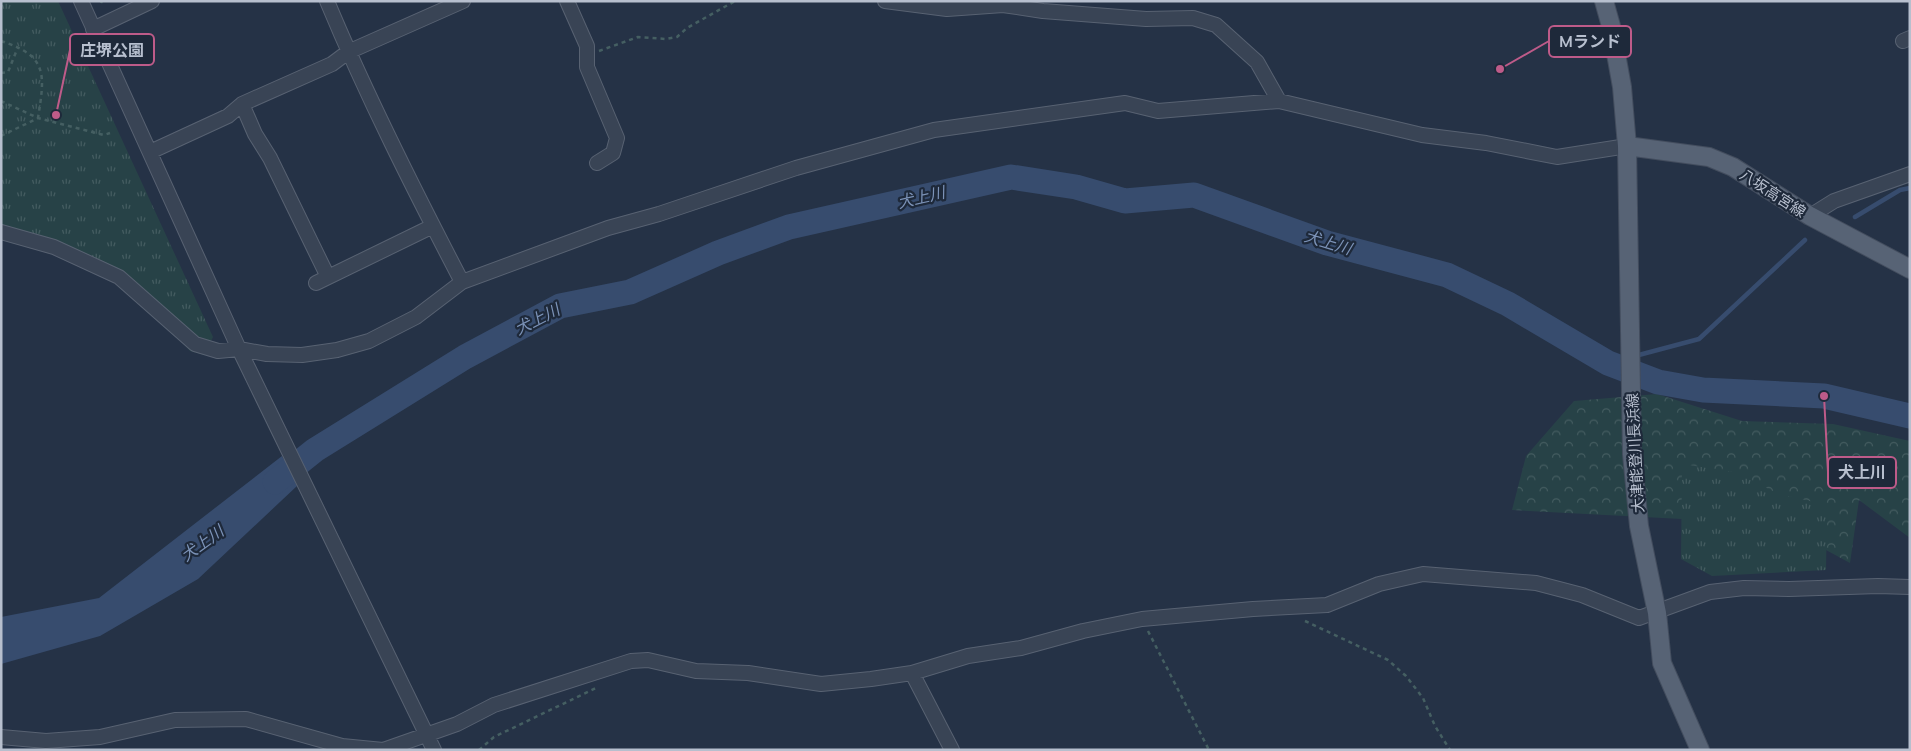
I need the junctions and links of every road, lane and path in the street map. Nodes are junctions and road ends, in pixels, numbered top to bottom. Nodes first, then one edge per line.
1 (81, 1) edge
2 (152, 1) edge
3 (327, 1) edge
4 (463, 1) edge
5 (567, 1) edge
6 (735, 1) edge
7 (885, 1) edge
8 (1604, 1) edge
9 (93, 29) junction
10 (1, 40) edge
11 (18, 46) junction
12 (348, 52) junction
13 (587, 56) junction
14 (1, 73) edge
15 (1, 101) edge
16 (1279, 101) junction
17 (242, 104) junction
18 (38, 118) junction
19 (110, 133) dead end
20 (1, 136) edge
21 (1628, 146) junction
22 (150, 152) junction
23 (597, 163) dead end
24 (1910, 174) edge
25 (1810, 216) junction
26 (433, 226) junction
27 (1, 232) edge
28 (1910, 269) edge
29 (462, 282) junction
30 (239, 349) junction
31 (1910, 587) edge
32 (1655, 604) junction
33 (1301, 619) dead end
34 (1142, 620) junction
35 (912, 674) junction
36 (599, 686) dead end
37 (427, 736) junction
38 (1, 737) edge
39 (434, 750) edge
40 (479, 750) edge
41 (952, 750) edge
42 (1209, 750) edge
43 (1450, 750) edge
44 (1700, 750) edge

1 - 9 street
2 - 9 street
3 - 12 street
4 - 12 street
5 - 13 street
6 - 13 path
7 - 16 street
8 - 21 main road, 大津能登川長浜線
9 - 22 street
10 - 11 path
11 - 14 path
11 - 18 path
12 - 17 street
12 - 26 street
13 - 23 street
15 - 18 path
16 - 21 street
16 - 29 street
17 - 22 street
17 - 26 street
18 - 19 path
18 - 20 path
21 - 25 main road, 八坂高宮線
21 - 32 main road, 大津能登川長浜線
22 - 30 street
24 - 25 street
25 - 28 main road, 八坂高宮線
26 - 29 street
27 - 30 street
29 - 30 street
30 - 37 street
31 - 32 street
32 - 34 street
32 - 44 main road, 大津能登川長浜線
33 - 43 path
34 - 35 street
34 - 42 path
35 - 37 street
35 - 41 street
36 - 40 path
37 - 38 street
37 - 39 street

